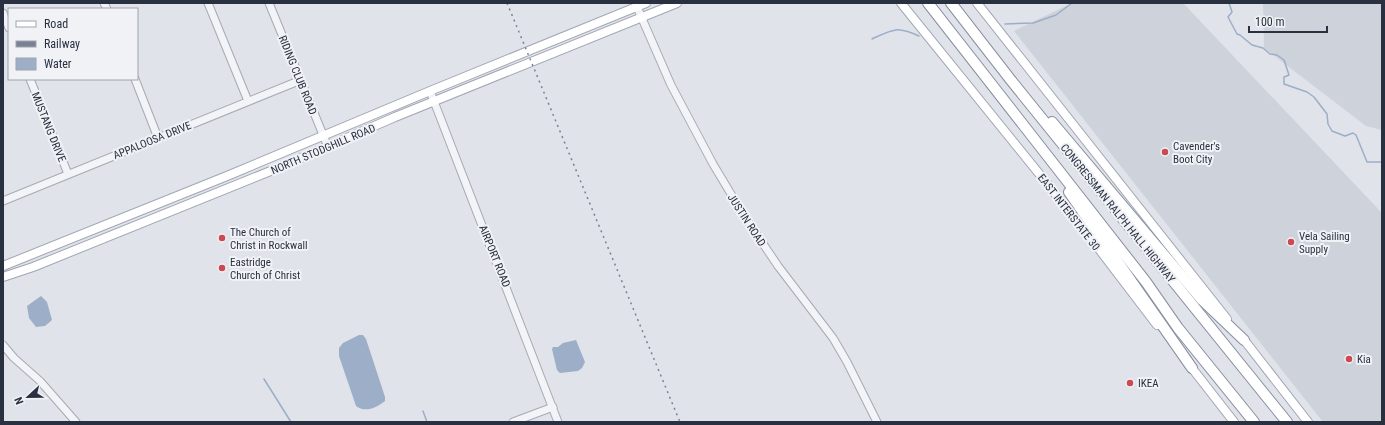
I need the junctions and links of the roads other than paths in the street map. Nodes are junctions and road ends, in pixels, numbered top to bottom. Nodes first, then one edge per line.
1 (208, 3) edge
2 (269, 3) edge
3 (646, 3) edge
4 (676, 3) edge
5 (901, 3) edge
6 (928, 3) edge
7 (951, 3) edge
8 (977, 3) edge
9 (637, 7) junction
10 (3, 13) edge
11 (642, 17) junction
12 (8, 26) edge
13 (976, 64) junction
14 (1010, 79) junction
15 (30, 80) edge
16 (135, 80) edge
17 (301, 80) junction
18 (430, 91) junction
19 (248, 101) junction
20 (434, 102) junction
21 (323, 136) junction
22 (158, 138) junction
23 (328, 147) junction
24 (68, 174) junction
25 (3, 201) edge
26 (3, 266) edge
27 (3, 277) edge
28 (1244, 340) junction
29 (3, 345) edge
30 (1192, 368) junction
31 (553, 407) junction
32 (76, 422) edge
33 (514, 422) edge
34 (558, 422) edge
35 (877, 422) edge
36 (1233, 422) edge
37 (1254, 422) edge
38 (1287, 422) edge
39 (1308, 422) edge

1 - 19 street
2 - 17 street, RIDING CLUB ROAD
3 - 9 main road, NORTH STODGHILL ROAD
4 - 11 main road, NORTH STODGHILL ROAD
5 - 30 main road, EAST INTERSTATE 30
6 - 13 highway, CONGRESSMAN RALPH HALL HIGHWAY
7 - 14 highway, CONGRESSMAN RALPH HALL HIGHWAY
8 - 28 main road
9 - 11 street, JUSTIN ROAD
9 - 18 main road, NORTH STODGHILL ROAD
10 - 12 street
11 - 20 main road, NORTH STODGHILL ROAD
11 - 35 street, JUSTIN ROAD
13 - 30 highway
13 - 37 highway, CONGRESSMAN RALPH HALL HIGHWAY
14 - 28 highway
14 - 38 highway, CONGRESSMAN RALPH HALL HIGHWAY
15 - 24 street, MUSTANG DRIVE
16 - 22 street
17 - 19 street, APPALOOSA DRIVE
17 - 21 street, RIDING CLUB ROAD
18 - 20 street, AIRPORT ROAD
18 - 21 main road, NORTH STODGHILL ROAD
19 - 22 street, APPALOOSA DRIVE
20 - 23 main road, NORTH STODGHILL ROAD
20 - 31 street, AIRPORT ROAD
21 - 23 street, RIDING CLUB ROAD
21 - 26 main road, NORTH STODGHILL ROAD
22 - 24 street, APPALOOSA DRIVE
23 - 27 main road, NORTH STODGHILL ROAD
24 - 25 street, APPALOOSA DRIVE
28 - 39 main road
29 - 32 street
30 - 36 main road, EAST INTERSTATE 30
31 - 33 street
31 - 34 street, AIRPORT ROAD

